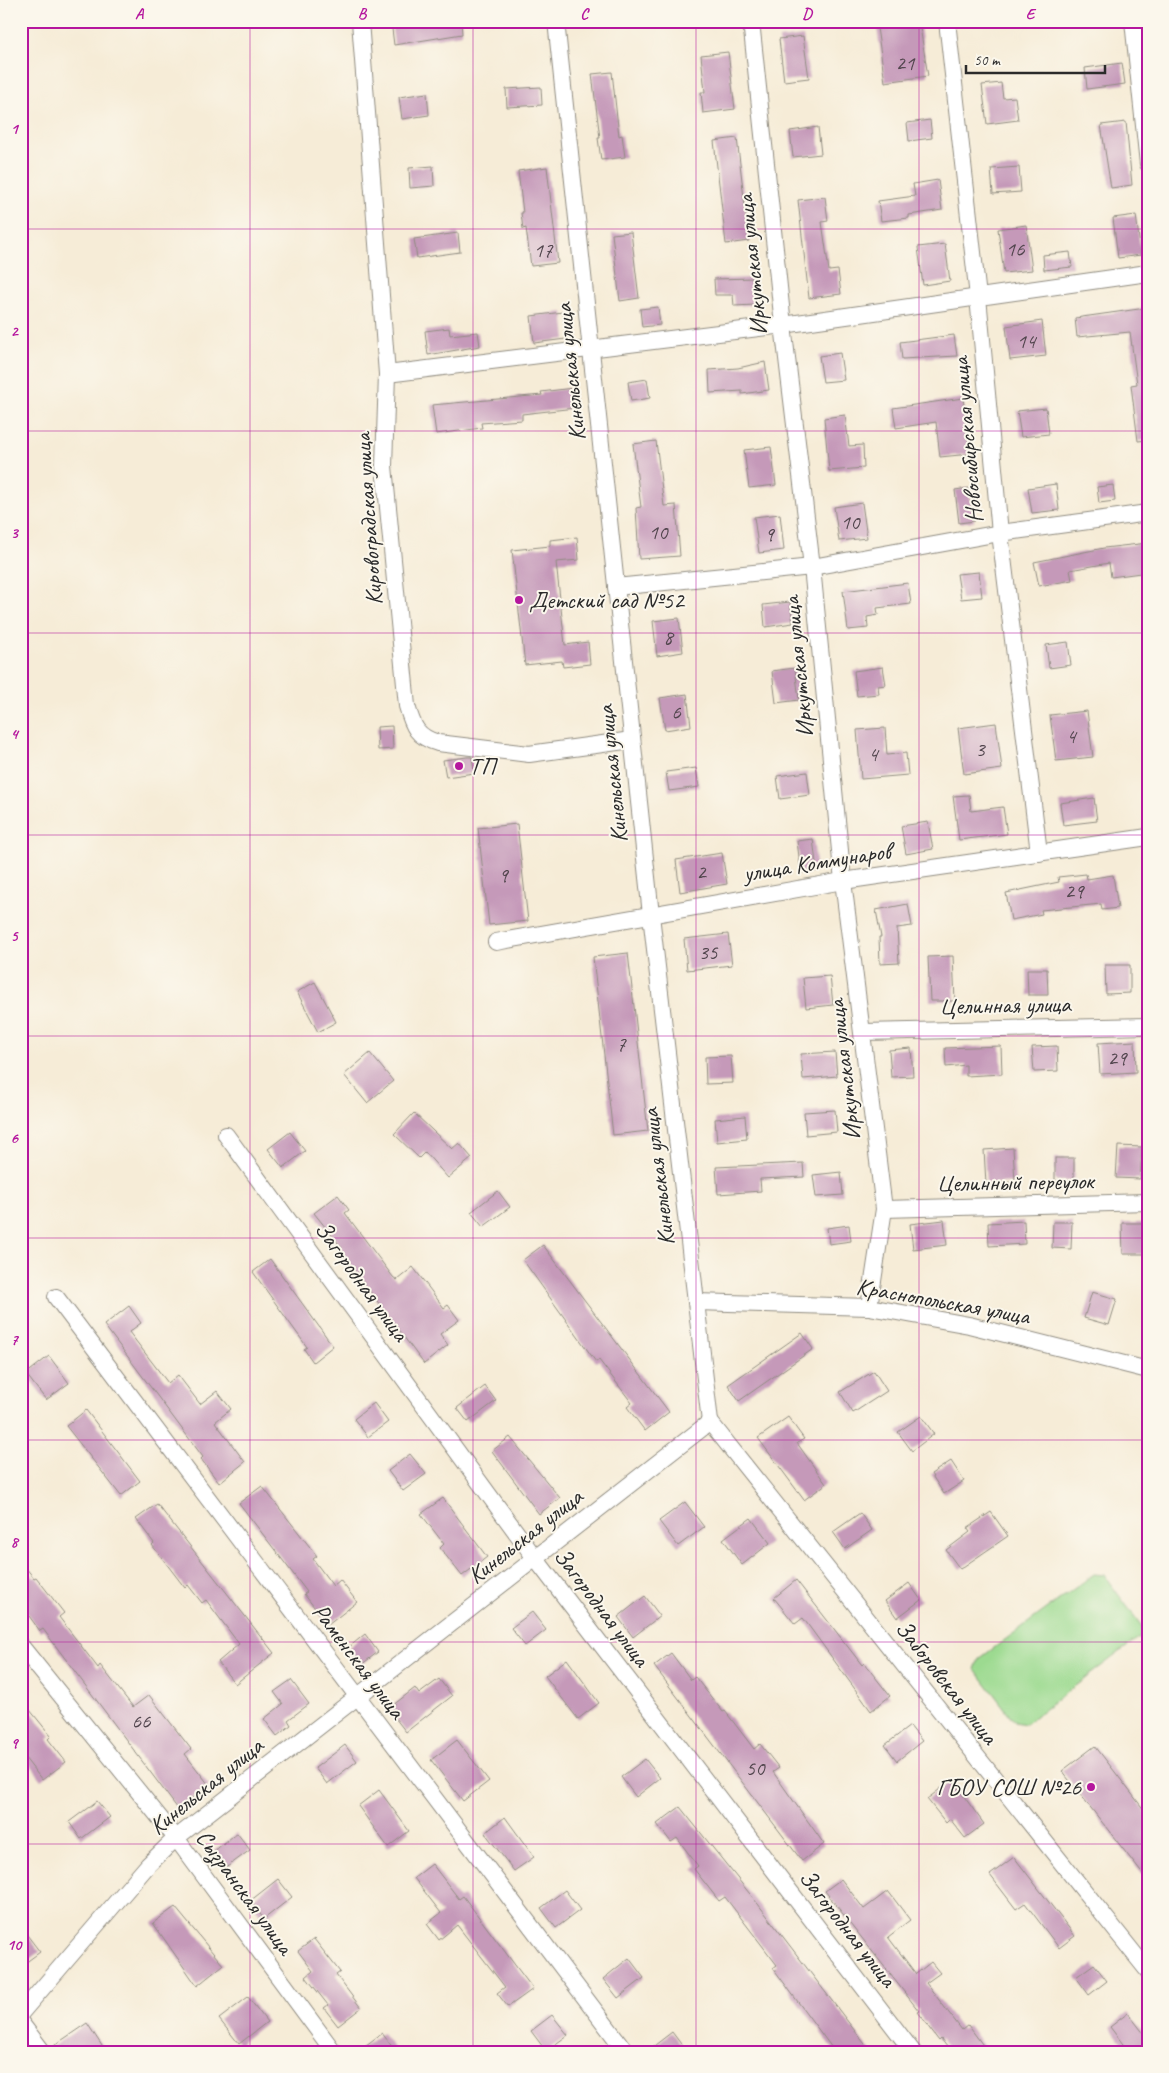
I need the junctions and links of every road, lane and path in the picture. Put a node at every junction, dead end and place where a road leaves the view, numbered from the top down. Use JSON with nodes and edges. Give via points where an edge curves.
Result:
{"nodes":[{"id":1,"x":360,"y":21,"type":"edge"},
{"id":2,"x":556,"y":21,"type":"edge"},
{"id":3,"x":750,"y":21,"type":"edge"},
{"id":4,"x":947,"y":21,"type":"edge"},
{"id":5,"x":1133,"y":21,"type":"edge"},
{"id":6,"x":1148,"y":164,"type":"edge"},
{"id":7,"x":1148,"y":273,"type":"edge"},
{"id":8,"x":978,"y":297,"type":"junction"},
{"id":9,"x":783,"y":325,"type":"junction"},
{"id":10,"x":591,"y":348,"type":"junction"},
{"id":11,"x":387,"y":374,"type":"junction"},
{"id":12,"x":1148,"y":513,"type":"edge"},
{"id":13,"x":1000,"y":533,"type":"junction"},
{"id":14,"x":812,"y":566,"type":"junction"},
{"id":15,"x":616,"y":587,"type":"junction"},
{"id":16,"x":632,"y":740,"type":"junction"},
{"id":17,"x":1148,"y":837,"type":"edge"},
{"id":18,"x":1039,"y":853,"type":"junction"},
{"id":19,"x":843,"y":881,"type":"junction"},
{"id":20,"x":651,"y":915,"type":"junction"},
{"id":21,"x":496,"y":942,"type":"dead end"},
{"id":22,"x":1148,"y":1026,"type":"edge"},
{"id":23,"x":863,"y":1032,"type":"junction"},
{"id":24,"x":226,"y":1135,"type":"dead end"},
{"id":25,"x":1148,"y":1202,"type":"edge"},
{"id":26,"x":884,"y":1208,"type":"junction"},
{"id":27,"x":56,"y":1297,"type":"dead end"},
{"id":28,"x":696,"y":1302,"type":"junction"},
{"id":29,"x":869,"y":1307,"type":"junction"},
{"id":30,"x":1148,"y":1370,"type":"edge"},
{"id":31,"x":710,"y":1422,"type":"junction"},
{"id":32,"x":534,"y":1558,"type":"junction"},
{"id":33,"x":21,"y":1646,"type":"edge"},
{"id":34,"x":357,"y":1698,"type":"junction"},
{"id":35,"x":176,"y":1838,"type":"junction"},
{"id":36,"x":1148,"y":1972,"type":"edge"},
{"id":37,"x":21,"y":2013,"type":"edge"},
{"id":38,"x":21,"y":2023,"type":"edge"},
{"id":39,"x":43,"y":2052,"type":"edge"},
{"id":40,"x":334,"y":2052,"type":"edge"},
{"id":41,"x":626,"y":2052,"type":"edge"},
{"id":42,"x":913,"y":2052,"type":"edge"}],
"edges":[{"from":1,"to":11,"type":"street","name":"Кировоградская улица"},
{"from":2,"to":10,"type":"street","name":"Кинельская улица"},
{"from":3,"to":9,"type":"street","name":"Иркутская улица"},
{"from":4,"to":8,"type":"street","name":"Новосибирская улица"},
{"from":5,"to":6,"type":"street"},
{"from":7,"to":8,"type":"street"},
{"from":8,"to":9,"type":"street"},
{"from":8,"to":13,"type":"street","name":"Новосибирская улица"},
{"from":9,"to":10,"type":"street"},
{"from":9,"to":14,"type":"street","name":"Иркутская улица"},
{"from":10,"to":11,"type":"street"},
{"from":10,"to":15,"type":"street","name":"Кинельская улица"},
{"from":11,"to":16,"type":"street","name":"Кировоградская улица","via":[[384,466],[406,706],[413,729],[425,739],[438,743],[529,754]]},
{"from":12,"to":13,"type":"street"},
{"from":13,"to":14,"type":"street"},
{"from":13,"to":18,"type":"street","name":"Новосибирская улица"},
{"from":14,"to":15,"type":"street"},
{"from":14,"to":19,"type":"street","name":"Иркутская улица"},
{"from":15,"to":16,"type":"street","name":"Кинельская улица"},
{"from":16,"to":20,"type":"street","name":"Кинельская улица"},
{"from":17,"to":18,"type":"street","name":"улица Коммунаров"},
{"from":18,"to":19,"type":"street","name":"улица Коммунаров"},
{"from":19,"to":20,"type":"street","name":"улица Коммунаров"},
{"from":19,"to":23,"type":"street","name":"Иркутская улица"},
{"from":20,"to":21,"type":"street","name":"улица Коммунаров"},
{"from":20,"to":28,"type":"street","name":"Кинельская улица"},
{"from":22,"to":23,"type":"street","name":"Целинная улица"},
{"from":23,"to":26,"type":"street","name":"Иркутская улица"},
{"from":24,"to":32,"type":"street","name":"Загородная улица"},
{"from":25,"to":26,"type":"street","name":"Целинный переулок"},
{"from":26,"to":29,"type":"street","name":"Иркутская улица"},
{"from":27,"to":34,"type":"street","name":"Раменская улица"},
{"from":28,"to":29,"type":"street","name":"Краснопольская улица"},
{"from":28,"to":31,"type":"street","name":"Кинельская улица"},
{"from":29,"to":30,"type":"street","name":"Краснопольская улица","via":[[968,1325]]},
{"from":31,"to":32,"type":"street","name":"Кинельская улица"},
{"from":31,"to":36,"type":"street","name":"Заборовская улица"},
{"from":32,"to":34,"type":"street","name":"Кинельская улица"},
{"from":32,"to":42,"type":"street","name":"Загородная улица"},
{"from":33,"to":35,"type":"street","name":"Сызранская улица"},
{"from":34,"to":35,"type":"street","name":"Кинельская улица"},
{"from":34,"to":41,"type":"street","name":"Раменская улица"},
{"from":35,"to":37,"type":"street","name":"Кинельская улица","via":[[148,1865]]},
{"from":35,"to":40,"type":"street","name":"Сызранская улица"},
{"from":38,"to":39,"type":"street"}]}
